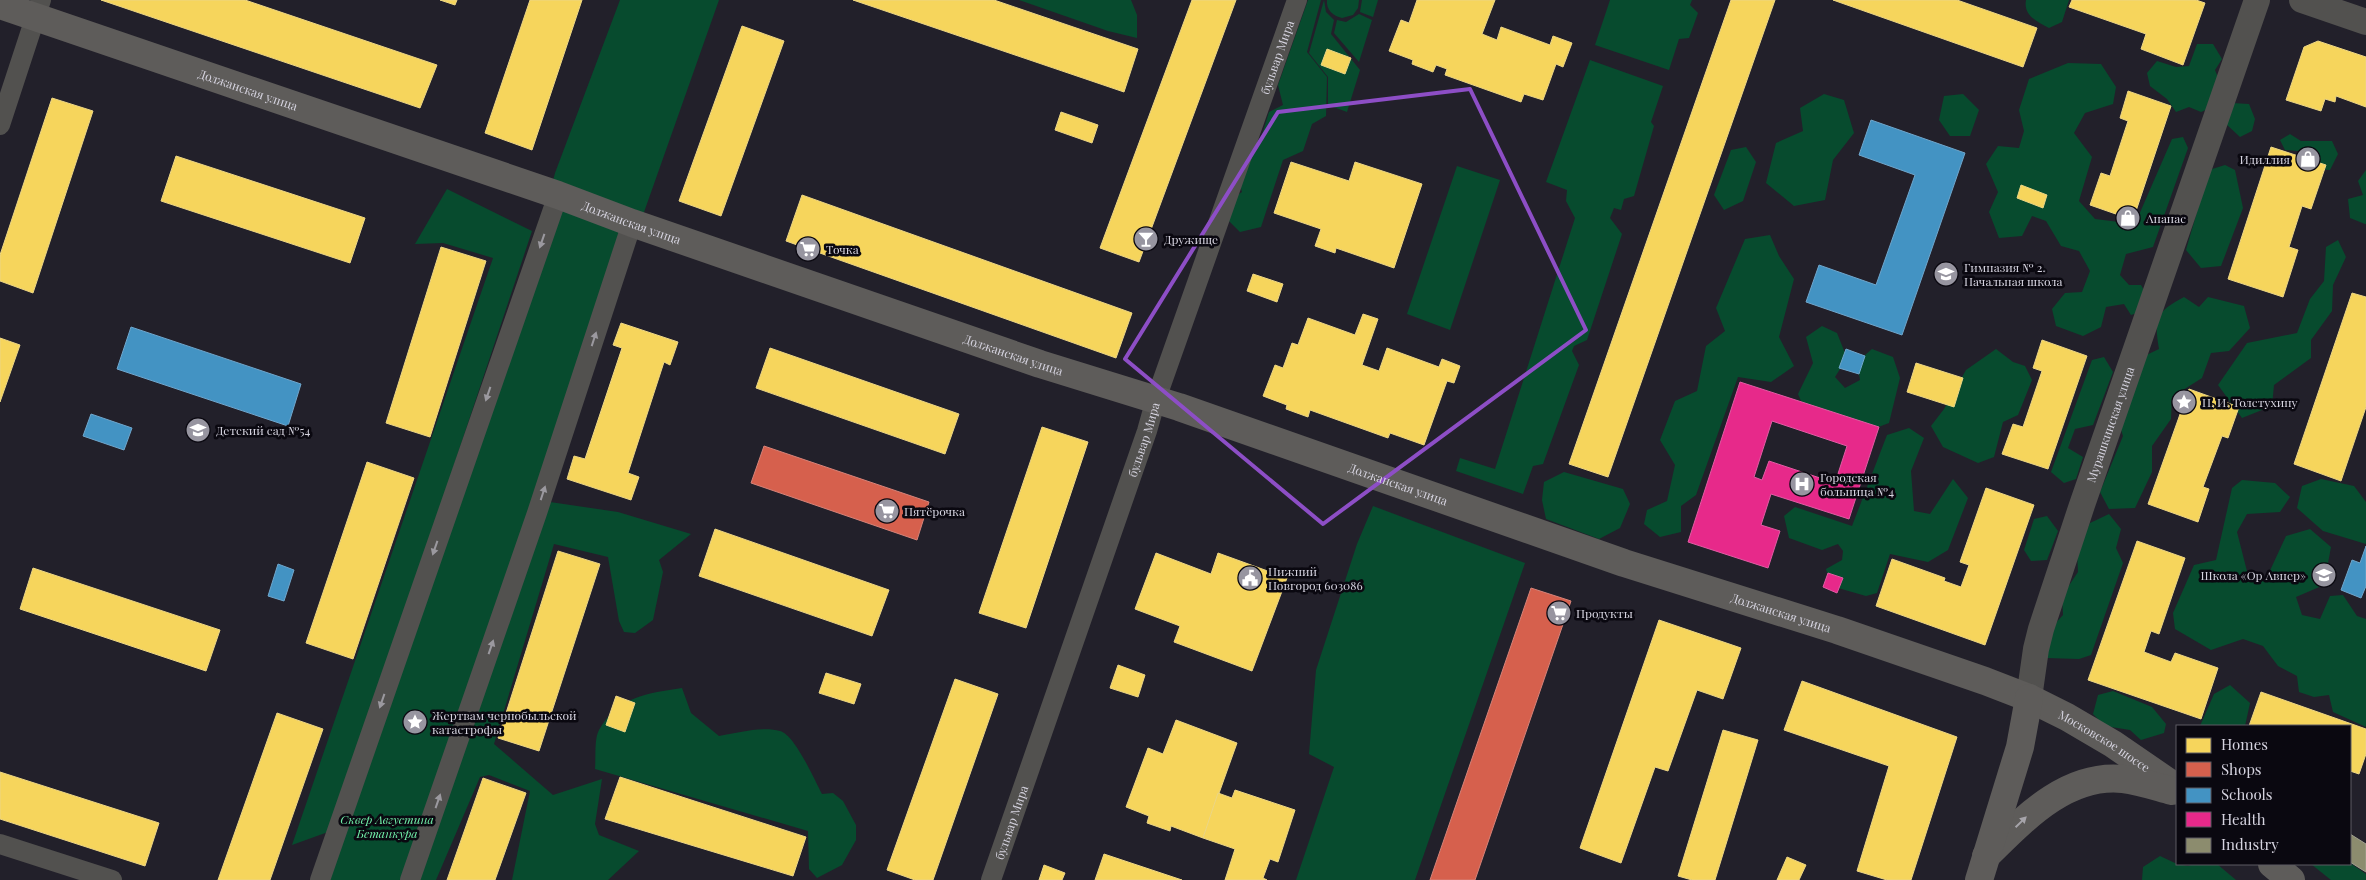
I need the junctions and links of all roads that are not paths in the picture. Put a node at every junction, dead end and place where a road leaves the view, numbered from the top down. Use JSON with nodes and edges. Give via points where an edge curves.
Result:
{"nodes":[{"id":1,"x":1297,"y":0,"type":"edge"},
{"id":2,"x":2257,"y":0,"type":"edge"},
{"id":3,"x":2302,"y":0,"type":"edge"},
{"id":4,"x":0,"y":5,"type":"edge"},
{"id":5,"x":38,"y":9,"type":"edge"},
{"id":6,"x":2366,"y":22,"type":"edge"},
{"id":7,"x":0,"y":124,"type":"edge"},
{"id":8,"x":558,"y":195,"type":"junction"},
{"id":9,"x":632,"y":223,"type":"junction"},
{"id":10,"x":1156,"y":399,"type":"junction"},
{"id":11,"x":2029,"y":698,"type":"junction"},
{"id":12,"x":2176,"y":787,"type":"edge"},
{"id":13,"x":2176,"y":793,"type":"edge"},
{"id":14,"x":0,"y":844,"type":"edge"},
{"id":15,"x":2273,"y":865,"type":"edge"},
{"id":16,"x":1982,"y":868,"type":"edge"},
{"id":17,"x":112,"y":880,"type":"edge"},
{"id":18,"x":320,"y":880,"type":"edge"},
{"id":19,"x":410,"y":880,"type":"edge"},
{"id":20,"x":991,"y":880,"type":"edge"},
{"id":21,"x":2291,"y":880,"type":"edge"}],
"edges":[{"from":1,"to":10,"type":"street","name":"бульвар Мира"},
{"from":2,"to":11,"type":"street","name":"Мурашкинская улица","via":[[2044,620]]},
{"from":3,"to":6,"type":"street"},
{"from":4,"to":5,"type":"main road","name":"Должанская улица"},
{"from":5,"to":7,"type":"street"},
{"from":5,"to":8,"type":"main road","name":"Должанская улица"},
{"from":8,"to":9,"type":"main road","name":"Должанская улица"},
{"from":8,"to":18,"type":"street","one_way":true},
{"from":9,"to":10,"type":"main road","name":"Должанская улица","via":[[1040,364]]},
{"from":19,"to":9,"type":"street","one_way":true,"via":[[537,513]]},
{"from":10,"to":11,"type":"main road","name":"Должанская улица","via":[[1624,563],[1846,633]]},
{"from":10,"to":20,"type":"street","name":"бульвар Мира","via":[[1148,431]]},
{"from":11,"to":12,"type":"main road","name":"Московское шоссе","via":[[2113,744]]},
{"from":11,"to":16,"type":"main road","name":"Мурашкинская улица","via":[[2020,748]]},
{"from":16,"to":13,"type":"main road","name":"Мурашкинская улица","one_way":true,"via":[[2028,816],[2055,796],[2076,786],[2098,780],[2123,779]]},
{"from":14,"to":17,"type":"street"},
{"from":15,"to":21,"type":"main road"}]}
